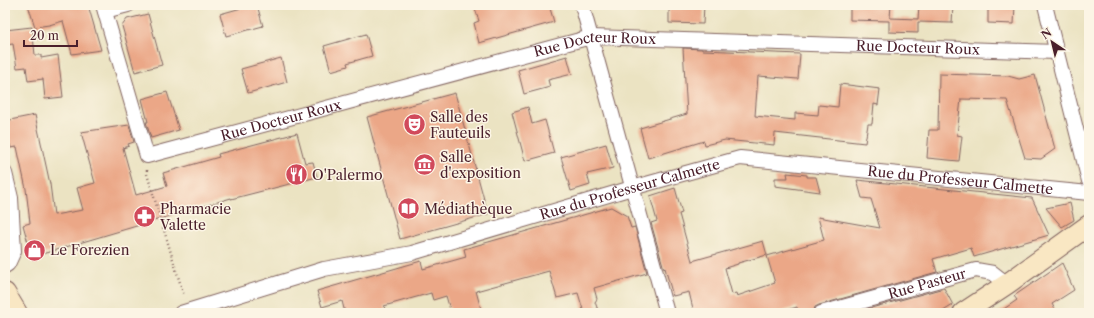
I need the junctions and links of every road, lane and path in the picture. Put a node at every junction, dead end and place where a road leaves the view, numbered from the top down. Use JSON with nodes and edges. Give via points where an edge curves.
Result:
{"nodes":[{"id":1,"x":128,"y":5,"type":"edge"},
{"id":2,"x":582,"y":5,"type":"edge"},
{"id":3,"x":1045,"y":5,"type":"edge"},
{"id":4,"x":104,"y":8,"type":"edge"},
{"id":5,"x":591,"y":37,"type":"junction"},
{"id":6,"x":1057,"y":52,"type":"junction"},
{"id":7,"x":5,"y":173,"type":"edge"},
{"id":8,"x":147,"y":174,"type":"dead end"},
{"id":9,"x":1089,"y":181,"type":"edge"},
{"id":10,"x":632,"y":188,"type":"junction"},
{"id":11,"x":1089,"y":193,"type":"edge"},
{"id":12,"x":1089,"y":225,"type":"edge"},
{"id":13,"x":5,"y":266,"type":"edge"},
{"id":14,"x":1007,"y":284,"type":"junction"},
{"id":15,"x":5,"y":293,"type":"edge"},
{"id":16,"x":185,"y":312,"type":"edge"},
{"id":17,"x":17,"y":313,"type":"edge"},
{"id":18,"x":667,"y":313,"type":"edge"},
{"id":19,"x":821,"y":313,"type":"edge"},
{"id":20,"x":963,"y":313,"type":"edge"}],
"edges":[{"from":1,"to":4,"type":"street"},
{"from":2,"to":5,"type":"street"},
{"from":3,"to":6,"type":"street"},
{"from":4,"to":5,"type":"street","name":"Rue Docteur Roux","via":[[147,156]]},
{"from":5,"to":6,"type":"street","name":"Rue Docteur Roux"},
{"from":5,"to":10,"type":"street"},
{"from":6,"to":9,"type":"street"},
{"from":7,"to":13,"type":"street","via":[[11,198],[14,251]]},
{"from":8,"to":16,"type":"path"},
{"from":10,"to":11,"type":"street","name":"Rue du Professeur Calmette","via":[[740,158]]},
{"from":10,"to":16,"type":"street","name":"Rue du Professeur Calmette","via":[[412,253],[324,270]]},
{"from":10,"to":18,"type":"street"},
{"from":12,"to":14,"type":"street"},
{"from":14,"to":19,"type":"street","name":"Rue Pasteur","via":[[994,273],[976,270]]},
{"from":14,"to":20,"type":"street"},
{"from":15,"to":17,"type":"street"}]}
